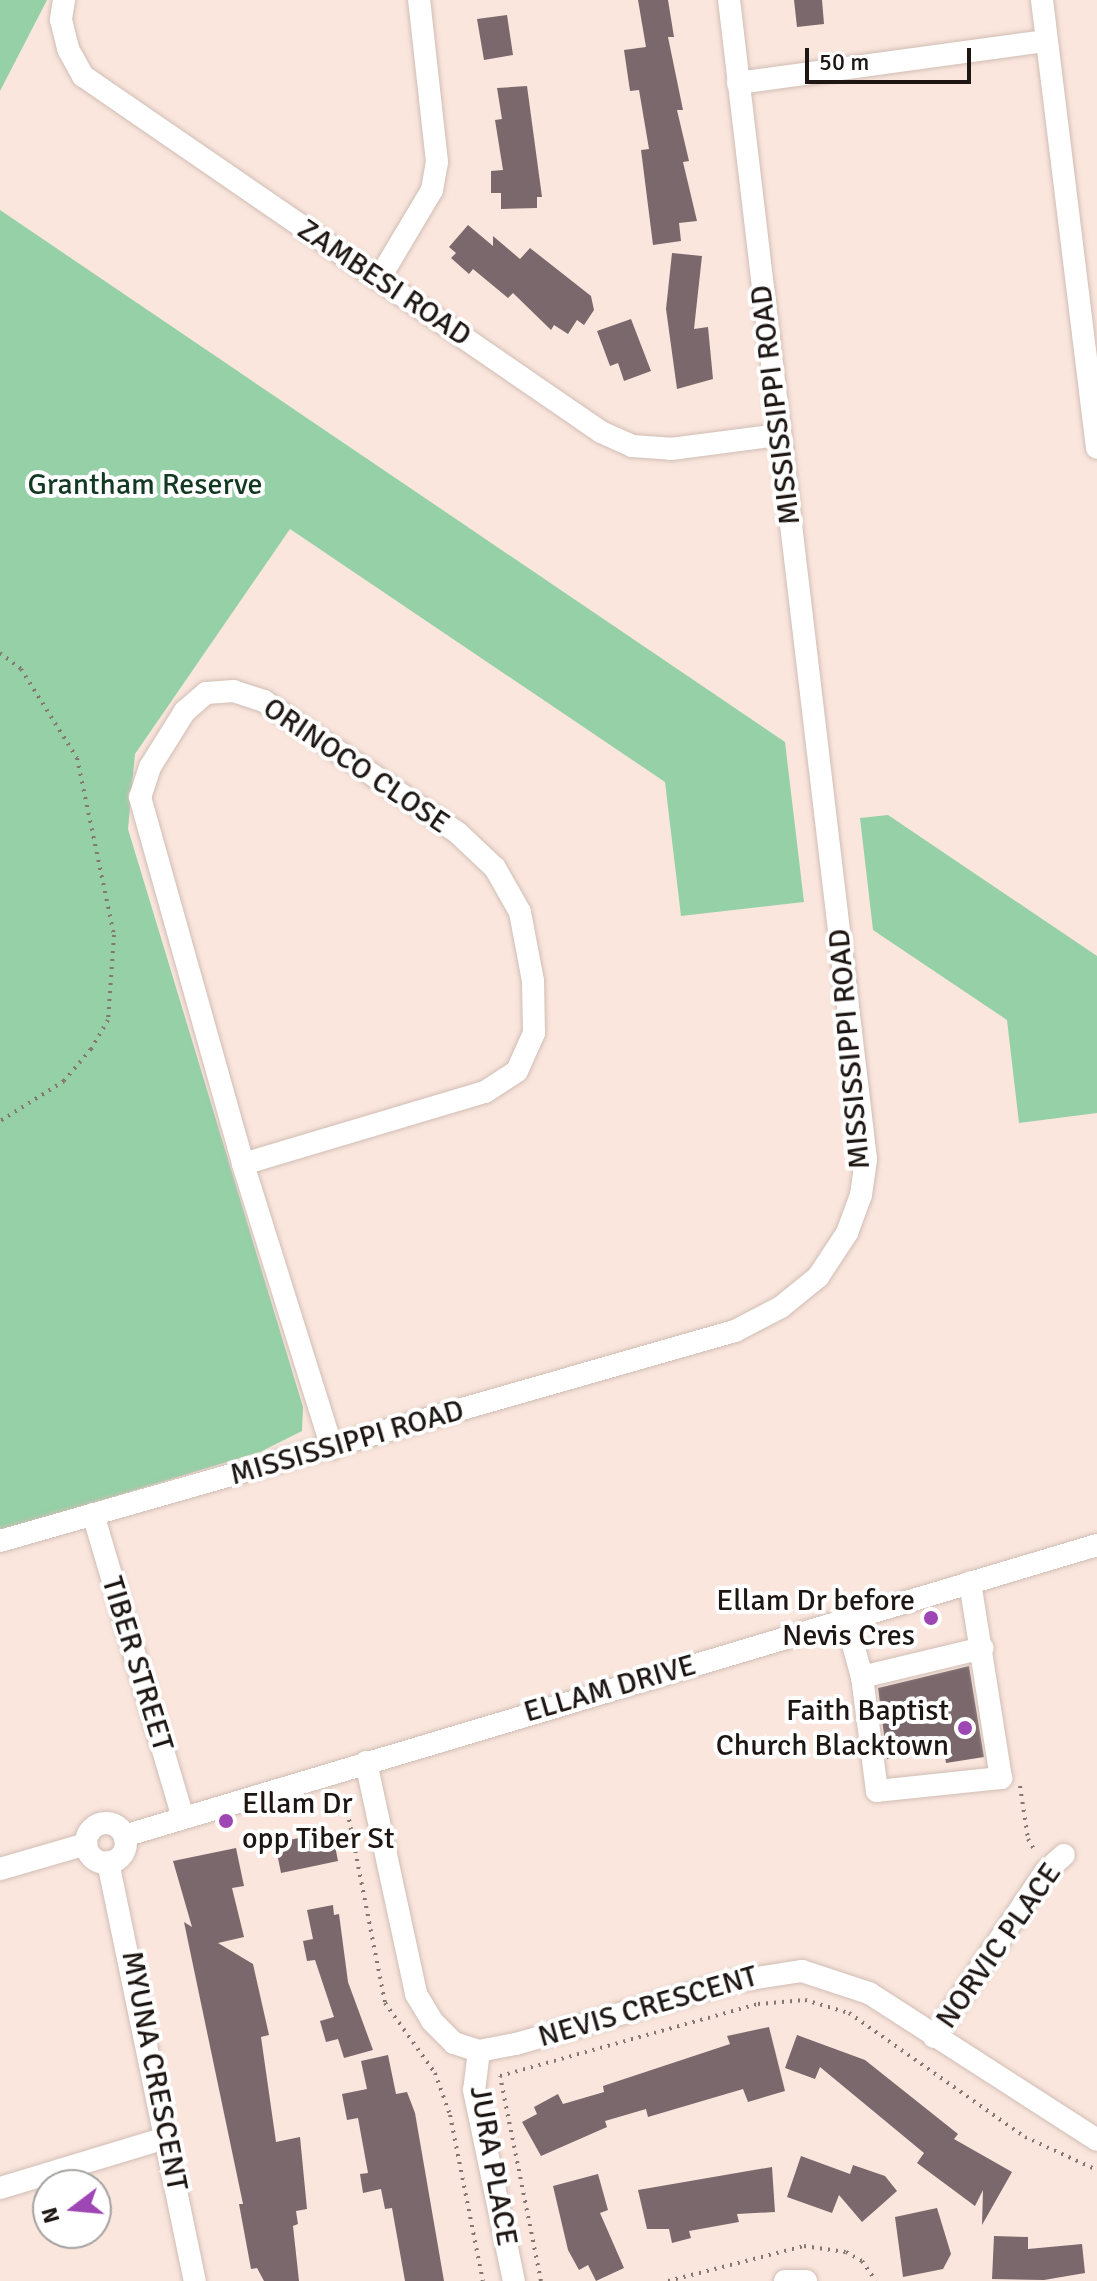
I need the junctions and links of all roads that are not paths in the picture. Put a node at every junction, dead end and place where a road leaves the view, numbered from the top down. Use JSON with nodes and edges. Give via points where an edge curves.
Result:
{"nodes":[{"id":1,"x":64,"y":0,"type":"edge"},
{"id":2,"x":419,"y":0,"type":"edge"},
{"id":3,"x":729,"y":0,"type":"edge"},
{"id":4,"x":1042,"y":0,"type":"edge"},
{"id":5,"x":1046,"y":41,"type":"junction"},
{"id":6,"x":738,"y":83,"type":"junction"},
{"id":7,"x":379,"y":279,"type":"junction"},
{"id":8,"x":1088,"y":286,"type":"edge"},
{"id":9,"x":779,"y":435,"type":"junction"},
{"id":10,"x":1097,"y":448,"type":"edge"},
{"id":11,"x":243,"y":1164,"type":"junction"},
{"id":12,"x":332,"y":1448,"type":"junction"},
{"id":13,"x":93,"y":1514,"type":"junction"},
{"id":14,"x":0,"y":1541,"type":"edge"},
{"id":15,"x":1097,"y":1545,"type":"edge"},
{"id":16,"x":970,"y":1582,"type":"junction"},
{"id":17,"x":846,"y":1619,"type":"junction"},
{"id":18,"x":983,"y":1648,"type":"junction"},
{"id":19,"x":862,"y":1677,"type":"junction"},
{"id":20,"x":366,"y":1762,"type":"junction"},
{"id":21,"x":182,"y":1814,"type":"junction"},
{"id":22,"x":124,"y":1836,"type":"junction"},
{"id":23,"x":86,"y":1844,"type":"junction"},
{"id":24,"x":1064,"y":1855,"type":"dead end"},
{"id":25,"x":108,"y":1862,"type":"junction"},
{"id":26,"x":0,"y":1869,"type":"edge"},
{"id":27,"x":934,"y":2037,"type":"junction"},
{"id":28,"x":479,"y":2051,"type":"junction"},
{"id":29,"x":166,"y":2138,"type":"junction"},
{"id":30,"x":1097,"y":2140,"type":"edge"},
{"id":31,"x":0,"y":2188,"type":"edge"},
{"id":32,"x":195,"y":2281,"type":"edge"},
{"id":33,"x":514,"y":2281,"type":"edge"},
{"id":34,"x":785,"y":2281,"type":"edge"},
{"id":35,"x":806,"y":2281,"type":"edge"}],
"edges":[{"from":1,"to":7,"type":"street","name":"ZAMBESI ROAD","via":[[61,20],[68,49],[83,76]]},
{"from":2,"to":7,"type":"street","via":[[437,162],[432,190]]},
{"from":3,"to":6,"type":"street","name":"MISSISSIPPI ROAD"},
{"from":4,"to":5,"type":"street"},
{"from":5,"to":6,"type":"street"},
{"from":5,"to":8,"type":"street"},
{"from":6,"to":9,"type":"street","name":"MISSISSIPPI ROAD"},
{"from":7,"to":9,"type":"street","name":"ZAMBESI ROAD","via":[[601,432],[632,446],[671,449]]},
{"from":8,"to":10,"type":"street"},
{"from":9,"to":12,"type":"street","name":"MISSISSIPPI ROAD","via":[[866,1159],[861,1195],[847,1233],[818,1277],[781,1307],[735,1331]]},
{"from":11,"to":11,"type":"street","name":"ORINOCO CLOSE","via":[[140,797],[150,767],[185,711],[206,693],[234,691],[264,701],[316,736],[458,833],[495,868],[520,912],[533,981],[534,1033],[517,1071],[485,1092]]},
{"from":11,"to":12,"type":"street","name":"ORINOCO CLOSE"},
{"from":12,"to":13,"type":"street","name":"MISSISSIPPI ROAD"},
{"from":13,"to":14,"type":"street","name":"MISSISSIPPI ROAD"},
{"from":13,"to":21,"type":"street","name":"TIBER STREET"},
{"from":15,"to":16,"type":"street","name":"ELLAM DRIVE"},
{"from":16,"to":17,"type":"street","name":"ELLAM DRIVE"},
{"from":16,"to":18,"type":"street"},
{"from":17,"to":19,"type":"street"},
{"from":17,"to":20,"type":"street","name":"ELLAM DRIVE"},
{"from":18,"to":19,"type":"street"},
{"from":18,"to":19,"type":"street","via":[[1001,1778],[877,1791]]},
{"from":20,"to":21,"type":"street","name":"ELLAM DRIVE"},
{"from":20,"to":28,"type":"street","via":[[416,1994],[454,2043]]},
{"from":21,"to":22,"type":"street","name":"ELLAM DRIVE"},
{"from":22,"to":23,"type":"street","via":[[111,1823],[99,1824]]},
{"from":22,"to":25,"type":"street","via":[[123,1853]]},
{"from":23,"to":25,"type":"street","via":[[91,1856]]},
{"from":23,"to":26,"type":"street"},
{"from":24,"to":27,"type":"street","name":"NORVIC PLACE","via":[[1046,1871]]},
{"from":25,"to":29,"type":"street","name":"MYUNA CRESCENT"},
{"from":27,"to":28,"type":"street","name":"NEVIS CRESCENT","via":[[869,1993],[802,1971],[731,1982]]},
{"from":27,"to":30,"type":"street","name":"NEVIS CRESCENT"},
{"from":28,"to":33,"type":"street","name":"JURA PLACE","via":[[474,2090]]},
{"from":29,"to":31,"type":"street"},
{"from":29,"to":32,"type":"street","name":"MYUNA CRESCENT"},
{"from":34,"to":35,"type":"street"}]}
